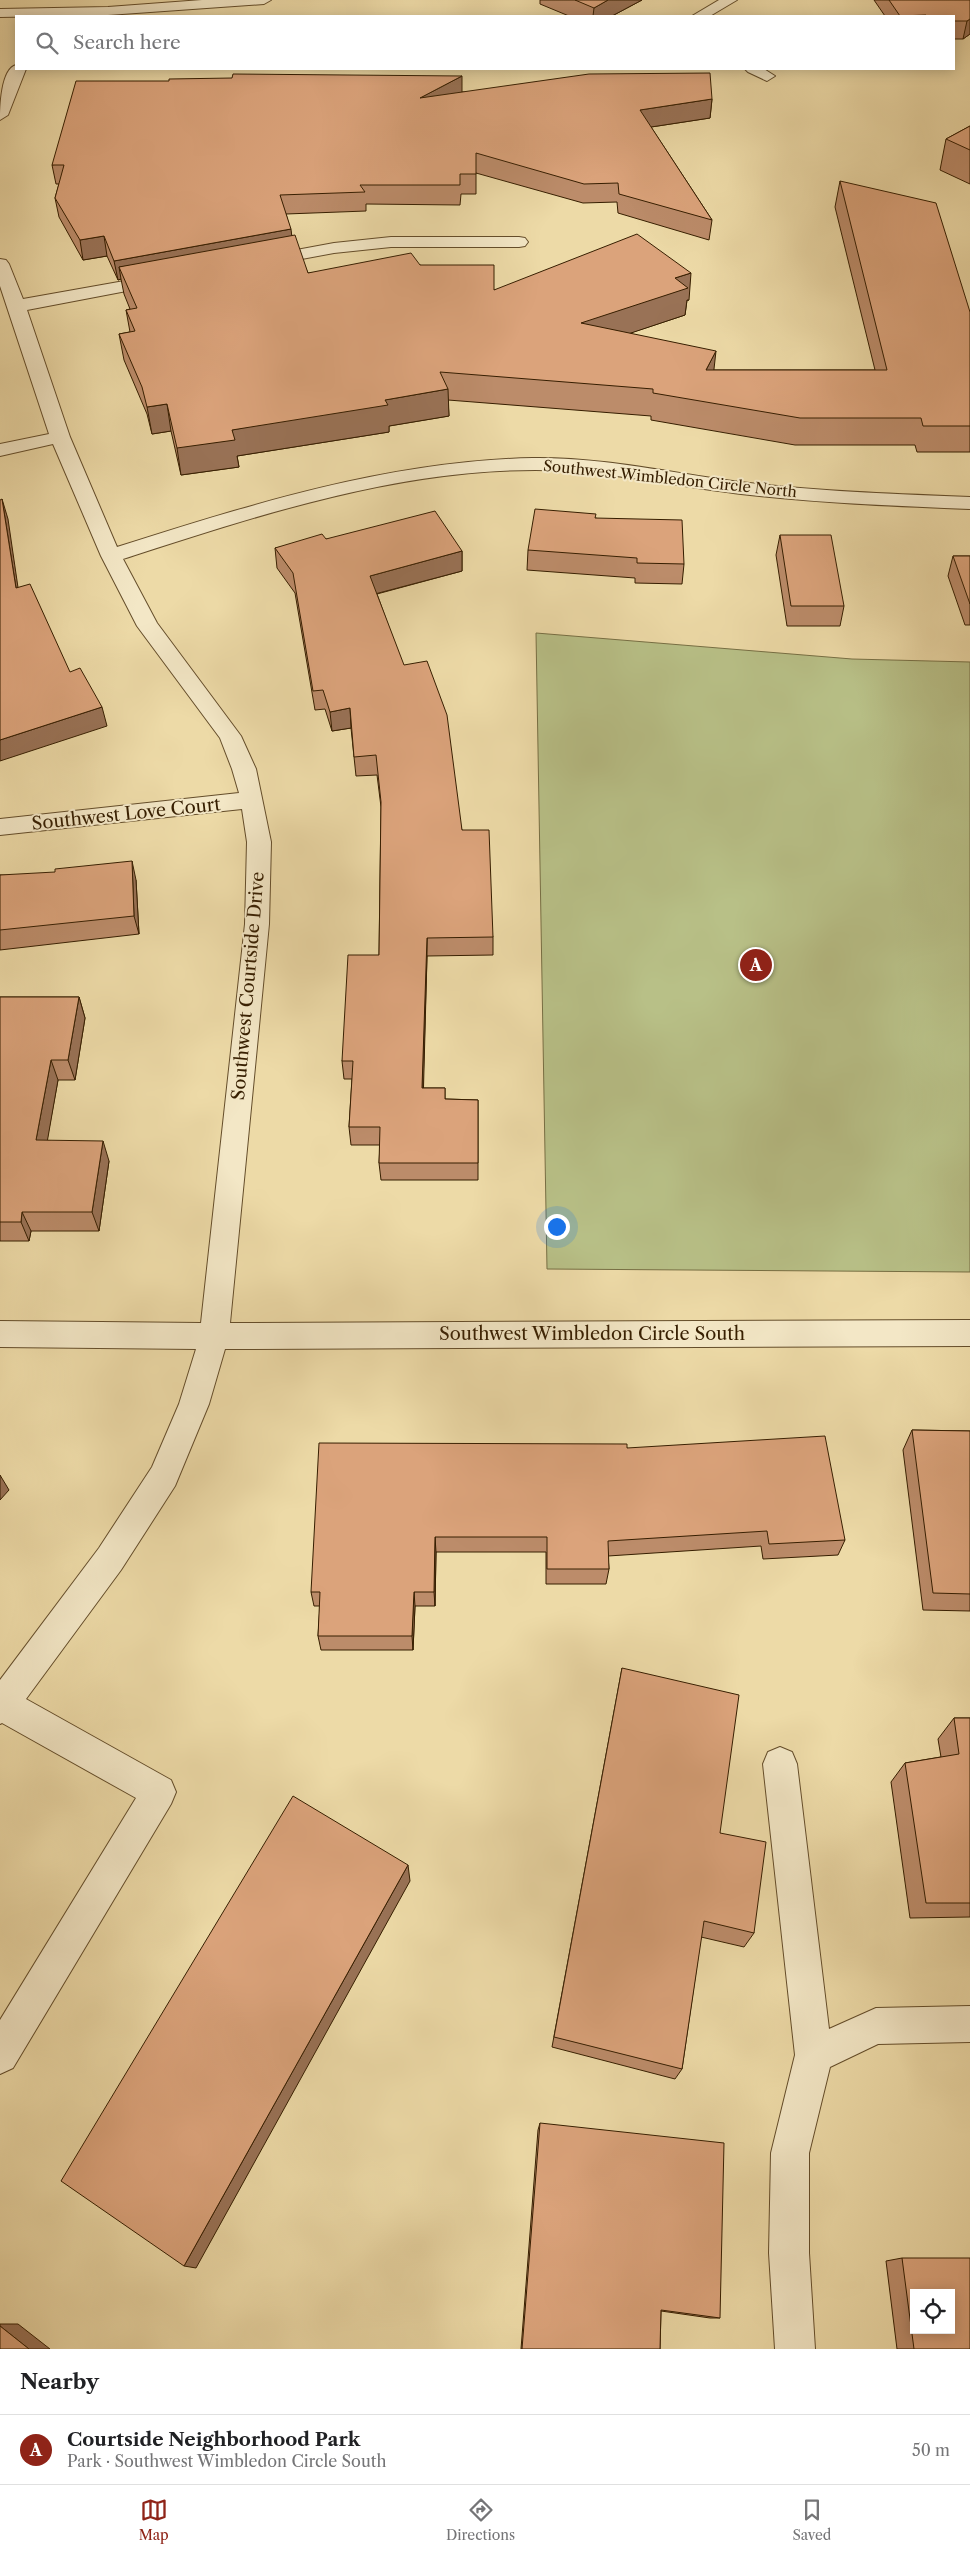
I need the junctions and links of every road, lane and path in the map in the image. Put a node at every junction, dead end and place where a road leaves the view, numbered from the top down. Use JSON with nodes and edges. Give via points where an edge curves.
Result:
{"nodes":[{"id":1,"x":264,"y":0,"type":"edge"},
{"id":2,"x":730,"y":0,"type":"edge"},
{"id":3,"x":0,"y":13,"type":"edge"},
{"id":4,"x":701,"y":15,"type":"edge"},
{"id":5,"x":14,"y":64,"type":"edge"},
{"id":6,"x":755,"y":70,"type":"edge"},
{"id":7,"x":767,"y":76,"type":"dead end"},
{"id":8,"x":0,"y":115,"type":"edge"},
{"id":9,"x":519,"y":242,"type":"dead end"},
{"id":10,"x":0,"y":264,"type":"edge"},
{"id":11,"x":248,"y":264,"type":"edge"},
{"id":12,"x":171,"y":278,"type":"edge"},
{"id":13,"x":17,"y":306,"type":"junction"},
{"id":14,"x":60,"y":437,"type":"junction"},
{"id":15,"x":0,"y":450,"type":"edge"},
{"id":16,"x":970,"y":503,"type":"edge"},
{"id":17,"x":110,"y":556,"type":"junction"},
{"id":18,"x":252,"y":800,"type":"junction"},
{"id":19,"x":0,"y":827,"type":"edge"},
{"id":20,"x":970,"y":1333,"type":"edge"},
{"id":21,"x":0,"y":1334,"type":"edge"},
{"id":22,"x":214,"y":1336,"type":"junction"},
{"id":23,"x":1,"y":1705,"type":"edge"},
{"id":24,"x":780,"y":1764,"type":"dead end"},
{"id":25,"x":970,"y":2024,"type":"edge"},
{"id":26,"x":0,"y":2055,"type":"edge"},
{"id":27,"x":814,"y":2056,"type":"junction"},
{"id":28,"x":795,"y":2349,"type":"edge"}],
"edges":[{"from":1,"to":3,"type":"street","via":[[108,11]]},
{"from":2,"to":4,"type":"street"},
{"from":5,"to":8,"type":"street"},
{"from":6,"to":7,"type":"street"},
{"from":9,"to":11,"type":"street","via":[[391,242],[334,248]]},
{"from":10,"to":13,"type":"street","name":"Southwest Courtside Drive"},
{"from":12,"to":13,"type":"street"},
{"from":13,"to":14,"type":"street","name":"Southwest Courtside Drive"},
{"from":14,"to":15,"type":"street"},
{"from":14,"to":17,"type":"street","name":"Southwest Courtside Drive"},
{"from":16,"to":17,"type":"street","name":"Southwest Wimbledon Circle North","via":[[834,498],[566,465],[467,468],[334,491],[236,516]]},
{"from":17,"to":18,"type":"street","name":"Southwest Courtside Drive","via":[[148,626],[230,736],[244,768]]},
{"from":18,"to":19,"type":"street","name":"Southwest Love Court"},
{"from":18,"to":22,"type":"street","name":"Southwest Courtside Drive","via":[[259,842],[257,924]]},
{"from":20,"to":22,"type":"street","name":"Southwest Wimbledon Circle South"},
{"from":21,"to":22,"type":"street","name":"Southwest Wimbledon Circle South"},
{"from":22,"to":23,"type":"street","name":"Southwest Courtside Drive","via":[[194,1404],[164,1476],[110,1559]]},
{"from":23,"to":26,"type":"street","via":[[160,1792]]},
{"from":24,"to":27,"type":"street"},
{"from":25,"to":27,"type":"street","via":[[876,2026]]},
{"from":27,"to":28,"type":"street","via":[[790,2153],[789,2253]]}]}
